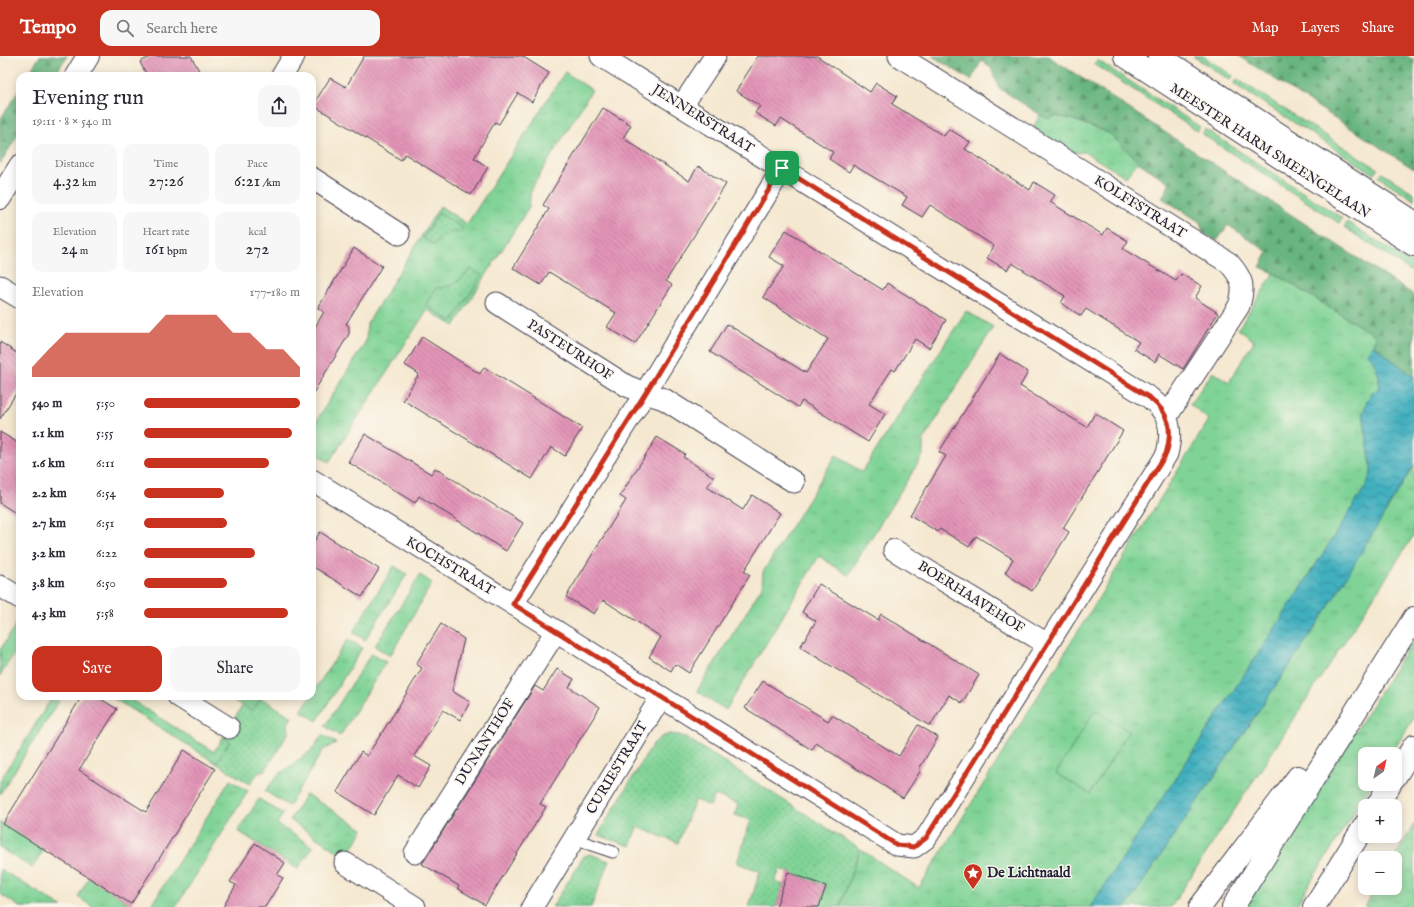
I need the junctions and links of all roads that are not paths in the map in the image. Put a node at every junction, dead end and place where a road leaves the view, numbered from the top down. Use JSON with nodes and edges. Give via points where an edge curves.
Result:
{"nodes":[{"id":1,"x":88,"y":56,"type":"edge"},
{"id":2,"x":294,"y":56,"type":"edge"},
{"id":3,"x":601,"y":56,"type":"edge"},
{"id":4,"x":715,"y":56,"type":"edge"},
{"id":5,"x":899,"y":56,"type":"edge"},
{"id":6,"x":1125,"y":56,"type":"edge"},
{"id":7,"x":1159,"y":56,"type":"edge"},
{"id":8,"x":78,"y":72,"type":"edge"},
{"id":9,"x":284,"y":72,"type":"edge"},
{"id":10,"x":682,"y":106,"type":"junction"},
{"id":11,"x":782,"y":168,"type":"junction"},
{"id":12,"x":16,"y":172,"type":"edge"},
{"id":13,"x":316,"y":181,"type":"edge"},
{"id":14,"x":0,"y":198,"type":"edge"},
{"id":15,"x":1414,"y":222,"type":"edge"},
{"id":16,"x":400,"y":234,"type":"dead end"},
{"id":17,"x":1414,"y":245,"type":"edge"},
{"id":18,"x":0,"y":286,"type":"edge"},
{"id":19,"x":16,"y":296,"type":"edge"},
{"id":20,"x":498,"y":303,"type":"dead end"},
{"id":21,"x":645,"y":394,"type":"junction"},
{"id":22,"x":1167,"y":416,"type":"junction"},
{"id":23,"x":316,"y":482,"type":"edge"},
{"id":24,"x":794,"y":482,"type":"dead end"},
{"id":25,"x":894,"y":550,"type":"dead end"},
{"id":26,"x":0,"y":586,"type":"edge"},
{"id":27,"x":16,"y":596,"type":"edge"},
{"id":28,"x":513,"y":604,"type":"junction"},
{"id":29,"x":1414,"y":618,"type":"edge"},
{"id":30,"x":556,"y":631,"type":"junction"},
{"id":31,"x":1047,"y":644,"type":"junction"},
{"id":32,"x":1380,"y":670,"type":"junction"},
{"id":33,"x":661,"y":697,"type":"junction"},
{"id":34,"x":184,"y":700,"type":"edge"},
{"id":35,"x":229,"y":728,"type":"dead end"},
{"id":36,"x":1414,"y":746,"type":"edge"},
{"id":37,"x":1402,"y":766,"type":"edge"},
{"id":38,"x":1358,"y":836,"type":"edge"},
{"id":39,"x":574,"y":839,"type":"junction"},
{"id":40,"x":614,"y":852,"type":"dead end"},
{"id":41,"x":415,"y":853,"type":"dead end"},
{"id":42,"x":345,"y":863,"type":"dead end"},
{"id":43,"x":415,"y":907,"type":"edge"},
{"id":44,"x":532,"y":907,"type":"edge"},
{"id":45,"x":1200,"y":907,"type":"edge"},
{"id":46,"x":1233,"y":907,"type":"edge"},
{"id":47,"x":1314,"y":907,"type":"edge"}],
"edges":[{"from":1,"to":8,"type":"main road"},
{"from":2,"to":9,"type":"street"},
{"from":3,"to":10,"type":"street","name":"JENNERSTRAAT"},
{"from":4,"to":10,"type":"street"},
{"from":5,"to":22,"type":"street","name":"KOLFFSTRAAT","via":[[1222,259],[1239,274],[1243,292],[1239,306]]},
{"from":6,"to":17,"type":"main road","name":"MEESTER HARM SMEENGELAAN"},
{"from":7,"to":15,"type":"main road","name":"MEESTER HARM SMEENGELAAN"},
{"from":10,"to":11,"type":"street","name":"JENNERSTRAAT"},
{"from":11,"to":21,"type":"street"},
{"from":11,"to":22,"type":"street","name":"JENNERSTRAAT","via":[[1150,398],[1160,405]]},
{"from":12,"to":14,"type":"main road"},
{"from":13,"to":16,"type":"street"},
{"from":18,"to":19,"type":"street"},
{"from":20,"to":21,"type":"street","name":"PASTEURHOF","via":[[627,386]]},
{"from":21,"to":24,"type":"street","via":[[664,399]]},
{"from":21,"to":28,"type":"street"},
{"from":22,"to":31,"type":"street","name":"KOCHSTRAAT","via":[[1170,440],[1166,454]]},
{"from":23,"to":28,"type":"street","name":"KOCHSTRAAT"},
{"from":25,"to":31,"type":"street","name":"BOERHAAVEHOF"},
{"from":26,"to":27,"type":"street"},
{"from":28,"to":30,"type":"street","name":"KOCHSTRAAT"},
{"from":29,"to":32,"type":"main road"},
{"from":30,"to":33,"type":"street","name":"KOCHSTRAAT"},
{"from":30,"to":41,"type":"street","name":"DUNANTHOF"},
{"from":31,"to":33,"type":"street","name":"KOCHSTRAAT","via":[[926,838],[914,847],[897,845]]},
{"from":32,"to":45,"type":"main road"},
{"from":32,"to":46,"type":"main road"},
{"from":33,"to":39,"type":"street","name":"CURIESTRAAT"},
{"from":34,"to":35,"type":"street"},
{"from":36,"to":37,"type":"main road"},
{"from":38,"to":47,"type":"main road"},
{"from":39,"to":40,"type":"lane"},
{"from":39,"to":44,"type":"street","name":"CURIESTRAAT"},
{"from":42,"to":43,"type":"street"}]}
